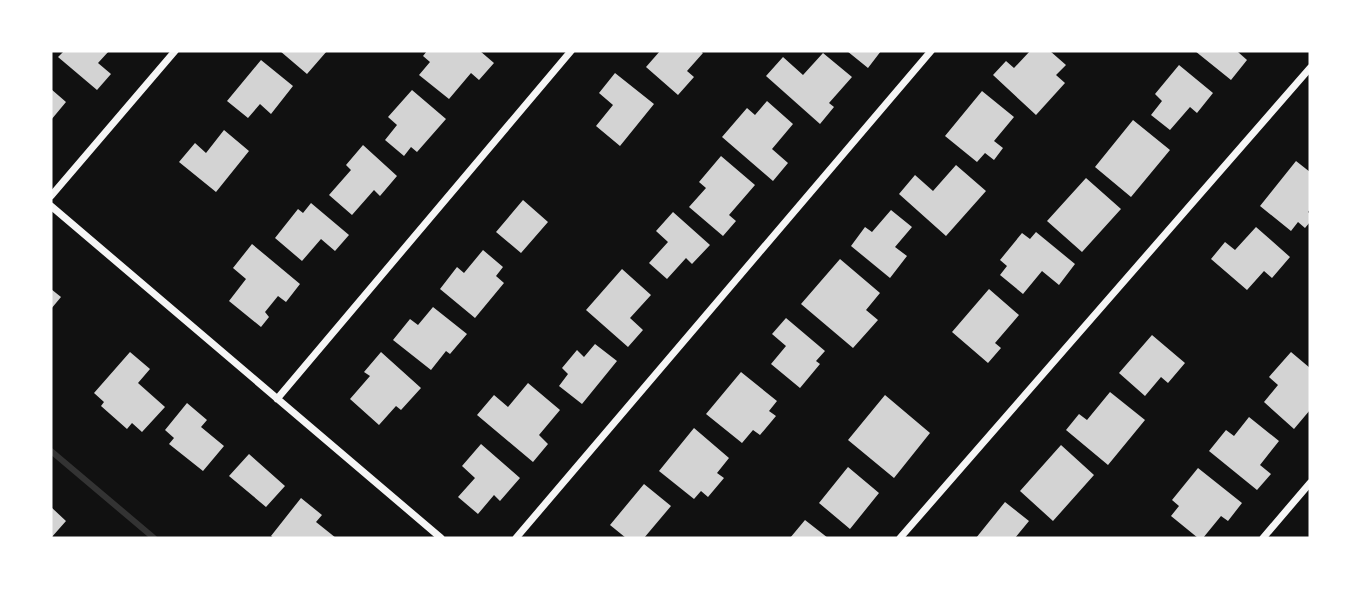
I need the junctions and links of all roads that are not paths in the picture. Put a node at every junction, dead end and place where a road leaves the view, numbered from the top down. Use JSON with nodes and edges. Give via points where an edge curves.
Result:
{"nodes":[{"id":1,"x":175,"y":51,"type":"edge"},
{"id":2,"x":571,"y":51,"type":"edge"},
{"id":3,"x":931,"y":51,"type":"edge"},
{"id":4,"x":1310,"y":68,"type":"edge"},
{"id":5,"x":51,"y":196,"type":"edge"},
{"id":6,"x":51,"y":206,"type":"edge"},
{"id":7,"x":277,"y":399,"type":"junction"},
{"id":8,"x":1310,"y":483,"type":"edge"},
{"id":9,"x":441,"y":538,"type":"edge"},
{"id":10,"x":516,"y":538,"type":"edge"},
{"id":11,"x":900,"y":538,"type":"edge"},
{"id":12,"x":1263,"y":538,"type":"edge"}],
"edges":[{"from":1,"to":5,"type":"street"},
{"from":2,"to":7,"type":"street"},
{"from":3,"to":10,"type":"street"},
{"from":4,"to":11,"type":"street"},
{"from":6,"to":7,"type":"street"},
{"from":7,"to":9,"type":"street"},
{"from":8,"to":12,"type":"street"}]}
